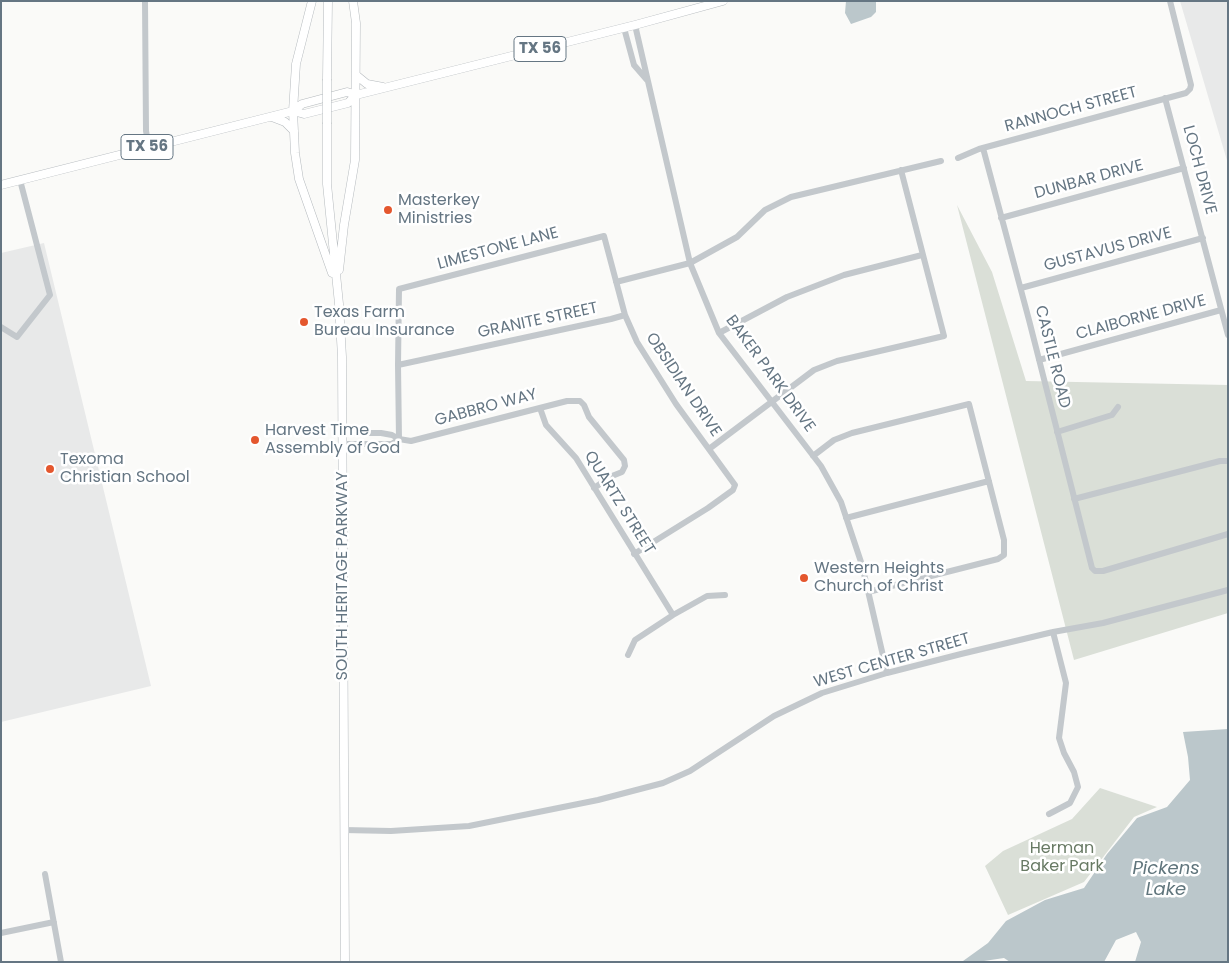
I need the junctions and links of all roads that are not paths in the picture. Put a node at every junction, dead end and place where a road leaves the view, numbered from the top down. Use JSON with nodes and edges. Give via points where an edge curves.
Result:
{"nodes":[{"id":1,"x":145,"y":1,"type":"edge"},
{"id":2,"x":312,"y":1,"type":"edge"},
{"id":3,"x":328,"y":1,"type":"edge"},
{"id":4,"x":353,"y":1,"type":"edge"},
{"id":5,"x":724,"y":1,"type":"edge"},
{"id":6,"x":1170,"y":1,"type":"edge"},
{"id":7,"x":636,"y":25,"type":"junction"},
{"id":8,"x":624,"y":28,"type":"junction"},
{"id":9,"x":356,"y":75,"type":"junction"},
{"id":10,"x":648,"y":81,"type":"junction"},
{"id":11,"x":385,"y":88,"type":"junction"},
{"id":12,"x":356,"y":95,"type":"junction"},
{"id":13,"x":1165,"y":98,"type":"junction"},
{"id":14,"x":293,"y":112,"type":"junction"},
{"id":15,"x":272,"y":117,"type":"junction"},
{"id":16,"x":294,"y":131,"type":"junction"},
{"id":17,"x":148,"y":147,"type":"junction"},
{"id":18,"x":982,"y":148,"type":"junction"},
{"id":19,"x":958,"y":158,"type":"dead end"},
{"id":20,"x":941,"y":162,"type":"dead end"},
{"id":21,"x":1184,"y":168,"type":"junction"},
{"id":22,"x":902,"y":170,"type":"junction"},
{"id":23,"x":20,"y":180,"type":"junction"},
{"id":24,"x":1,"y":185,"type":"edge"},
{"id":25,"x":1002,"y":218,"type":"junction"},
{"id":26,"x":604,"y":236,"type":"joint"},
{"id":27,"x":1203,"y":238,"type":"junction"},
{"id":28,"x":922,"y":255,"type":"junction"},
{"id":29,"x":690,"y":263,"type":"junction"},
{"id":30,"x":616,"y":282,"type":"junction"},
{"id":31,"x":1020,"y":288,"type":"junction"},
{"id":32,"x":339,"y":304,"type":"junction"},
{"id":33,"x":1222,"y":310,"type":"junction"},
{"id":34,"x":625,"y":315,"type":"junction"},
{"id":35,"x":1,"y":327,"type":"edge"},
{"id":36,"x":719,"y":333,"type":"junction"},
{"id":37,"x":1228,"y":335,"type":"edge"},
{"id":38,"x":1039,"y":360,"type":"junction"},
{"id":39,"x":398,"y":365,"type":"junction"},
{"id":40,"x":771,"y":402,"type":"junction"},
{"id":41,"x":1118,"y":407,"type":"dead end"},
{"id":42,"x":540,"y":408,"type":"junction"},
{"id":43,"x":1057,"y":432,"type":"junction"},
{"id":44,"x":342,"y":433,"type":"junction"},
{"id":45,"x":399,"y":439,"type":"junction"},
{"id":46,"x":342,"y":444,"type":"junction"},
{"id":47,"x":709,"y":449,"type":"junction"},
{"id":48,"x":813,"y":456,"type":"junction"},
{"id":49,"x":1228,"y":461,"type":"edge"},
{"id":50,"x":989,"y":481,"type":"junction"},
{"id":51,"x":594,"y":488,"type":"junction"},
{"id":52,"x":1074,"y":500,"type":"junction"},
{"id":53,"x":846,"y":518,"type":"junction"},
{"id":54,"x":1228,"y":534,"type":"edge"},
{"id":55,"x":634,"y":554,"type":"junction"},
{"id":56,"x":1228,"y":590,"type":"edge"},
{"id":57,"x":868,"y":592,"type":"junction"},
{"id":58,"x":725,"y":595,"type":"dead end"},
{"id":59,"x":673,"y":615,"type":"junction"},
{"id":60,"x":1053,"y":632,"type":"junction"},
{"id":61,"x":628,"y":655,"type":"dead end"},
{"id":62,"x":887,"y":673,"type":"junction"},
{"id":63,"x":1049,"y":814,"type":"dead end"},
{"id":64,"x":344,"y":830,"type":"junction"},
{"id":65,"x":45,"y":874,"type":"dead end"},
{"id":66,"x":54,"y":922,"type":"junction"},
{"id":67,"x":1,"y":933,"type":"edge"},
{"id":68,"x":61,"y":962,"type":"edge"},
{"id":69,"x":345,"y":962,"type":"edge"}],
"edges":[{"from":1,"to":17,"type":"street"},
{"from":2,"to":14,"type":"main road","via":[[296,64]]},
{"from":3,"to":32,"type":"main road","name":"SOUTH HERITAGE PARKWAY","bridge":true,"via":[[327,184]]},
{"from":4,"to":9,"type":"main road"},
{"from":5,"to":7,"type":"main road","number":"TX 56"},
{"from":6,"to":13,"type":"street","name":"RANNOCH STREET","via":[[1191,85],[1186,93]]},
{"from":7,"to":8,"type":"main road","number":"TX 56"},
{"from":7,"to":10,"type":"street","name":"BAKER PARK DRIVE"},
{"from":8,"to":10,"type":"street","via":[[634,65]]},
{"from":8,"to":11,"type":"main road","number":"TX 56"},
{"from":9,"to":11,"type":"main road","via":[[366,84]]},
{"from":9,"to":12,"type":"main road"},
{"from":10,"to":29,"type":"street","name":"BAKER PARK DRIVE"},
{"from":11,"to":12,"type":"main road","number":"TX 56"},
{"from":12,"to":14,"type":"main road","number":"TX 56","via":[[348,103],[304,114]]},
{"from":12,"to":32,"type":"main road","via":[[355,160],[341,246]]},
{"from":13,"to":18,"type":"street","name":"RANNOCH STREET"},
{"from":13,"to":21,"type":"street","name":"LOCH DRIVE"},
{"from":14,"to":15,"type":"main road","number":"TX 56"},
{"from":14,"to":16,"type":"main road"},
{"from":15,"to":16,"type":"main road","via":[[285,122]]},
{"from":15,"to":17,"type":"main road","number":"TX 56"},
{"from":16,"to":32,"type":"main road","via":[[299,178],[330,264]]},
{"from":17,"to":23,"type":"main road","number":"TX 56"},
{"from":18,"to":19,"type":"street","name":"RANNOCH STREET"},
{"from":18,"to":25,"type":"street","name":"CASTLE ROAD"},
{"from":20,"to":22,"type":"street"},
{"from":21,"to":25,"type":"street","name":"DUNBAR DRIVE"},
{"from":21,"to":27,"type":"street","name":"LOCH DRIVE"},
{"from":22,"to":28,"type":"street"},
{"from":22,"to":29,"type":"street","via":[[792,197],[765,210],[737,237]]},
{"from":23,"to":24,"type":"main road","number":"TX 56"},
{"from":23,"to":35,"type":"street","via":[[50,295],[17,337]]},
{"from":25,"to":31,"type":"street","name":"CASTLE ROAD"},
{"from":26,"to":30,"type":"street","name":"OBSIDIAN DRIVE"},
{"from":26,"to":39,"type":"street","name":"LIMESTONE LANE","via":[[399,289]]},
{"from":27,"to":31,"type":"street","name":"GUSTAVUS DRIVE"},
{"from":27,"to":33,"type":"street","name":"LOCH DRIVE"},
{"from":28,"to":36,"type":"street","via":[[844,275],[787,297]]},
{"from":28,"to":40,"type":"street","via":[[944,336],[837,361],[814,370]]},
{"from":29,"to":30,"type":"street"},
{"from":29,"to":36,"type":"street","name":"BAKER PARK DRIVE"},
{"from":30,"to":34,"type":"street","name":"OBSIDIAN DRIVE"},
{"from":31,"to":38,"type":"street","name":"CASTLE ROAD"},
{"from":32,"to":44,"type":"main road","name":"SOUTH HERITAGE PARKWAY"},
{"from":33,"to":37,"type":"street","name":"LOCH DRIVE"},
{"from":33,"to":38,"type":"street","name":"CLAIBORNE DRIVE"},
{"from":34,"to":39,"type":"street","name":"GRANITE STREET"},
{"from":34,"to":47,"type":"street","name":"OBSIDIAN DRIVE","via":[[650,364]]},
{"from":36,"to":40,"type":"street","name":"BAKER PARK DRIVE"},
{"from":38,"to":43,"type":"street","name":"CASTLE ROAD"},
{"from":39,"to":45,"type":"street"},
{"from":40,"to":47,"type":"street"},
{"from":40,"to":48,"type":"street","name":"BAKER PARK DRIVE"},
{"from":41,"to":43,"type":"street","via":[[1112,415]]},
{"from":42,"to":45,"type":"street","name":"GABBRO WAY","via":[[412,442]]},
{"from":42,"to":51,"type":"street","name":"QUARTZ STREET","via":[[546,425],[576,458]]},
{"from":42,"to":51,"type":"street","name":"GABBRO WAY","via":[[580,400],[589,417],[624,460],[622,472]]},
{"from":43,"to":52,"type":"street","name":"CASTLE ROAD"},
{"from":44,"to":45,"type":"street","name":"GABBRO WAY","via":[[380,433]]},
{"from":44,"to":46,"type":"main road","name":"SOUTH HERITAGE PARKWAY"},
{"from":45,"to":46,"type":"street","name":"GABBRO WAY","via":[[392,444]]},
{"from":46,"to":64,"type":"main road","name":"SOUTH HERITAGE PARKWAY"},
{"from":47,"to":55,"type":"street","name":"OBSIDIAN DRIVE","via":[[736,485],[734,490]]},
{"from":48,"to":50,"type":"street","via":[[834,440],[852,432],[969,404]]},
{"from":48,"to":53,"type":"street","name":"BAKER PARK DRIVE","via":[[841,502]]},
{"from":49,"to":52,"type":"street","via":[[1220,460]]},
{"from":50,"to":53,"type":"street"},
{"from":50,"to":57,"type":"street","via":[[1004,540],[1004,555]]},
{"from":51,"to":55,"type":"street","name":"QUARTZ STREET"},
{"from":52,"to":54,"type":"street","name":"CASTLE ROAD","via":[[1089,563],[1096,571]]},
{"from":53,"to":57,"type":"street","name":"BAKER PARK DRIVE"},
{"from":55,"to":59,"type":"street","name":"QUARTZ STREET"},
{"from":56,"to":60,"type":"street","name":"WEST CENTER STREET","via":[[1102,623]]},
{"from":57,"to":62,"type":"street","name":"BAKER PARK DRIVE"},
{"from":58,"to":59,"type":"street","via":[[707,596]]},
{"from":59,"to":61,"type":"street","via":[[635,640]]},
{"from":60,"to":62,"type":"street","name":"WEST CENTER STREET"},
{"from":60,"to":63,"type":"street","via":[[1066,683],[1060,738],[1078,788],[1070,803]]},
{"from":62,"to":64,"type":"street","name":"WEST CENTER STREET","via":[[822,694],[774,716],[663,784],[469,826]]},
{"from":64,"to":69,"type":"main road","name":"SOUTH HERITAGE PARKWAY"},
{"from":65,"to":66,"type":"street"},
{"from":66,"to":67,"type":"street"},
{"from":66,"to":68,"type":"street"}]}
